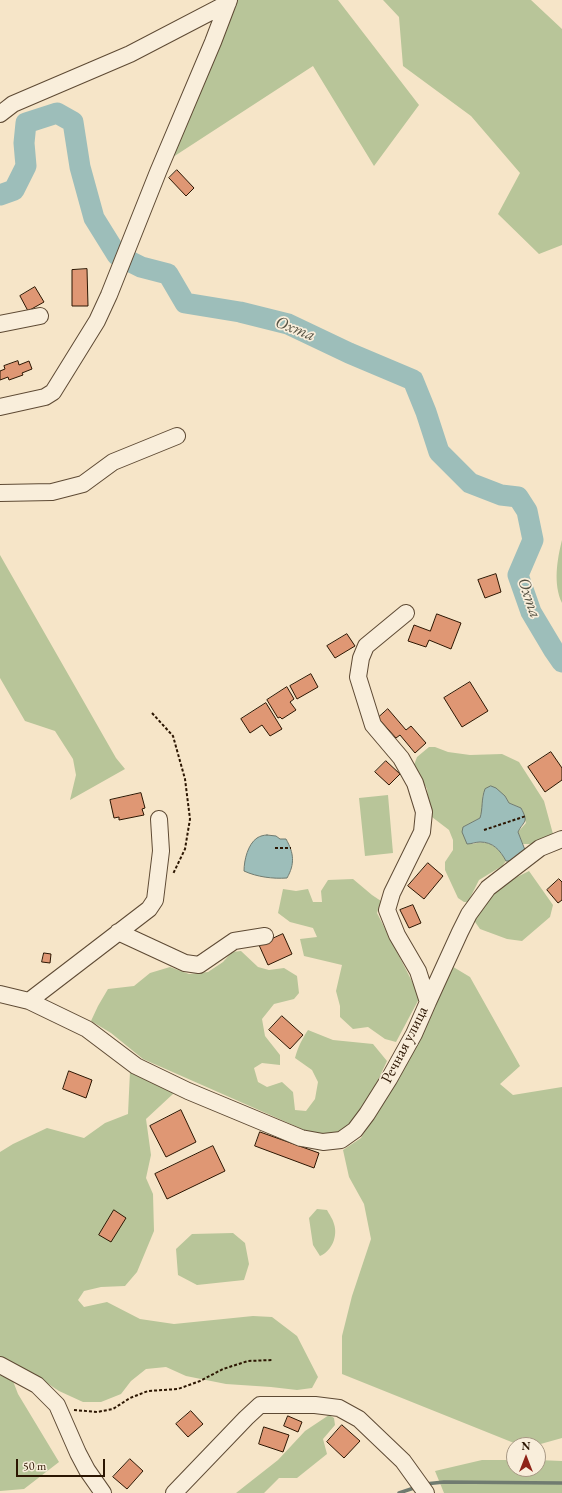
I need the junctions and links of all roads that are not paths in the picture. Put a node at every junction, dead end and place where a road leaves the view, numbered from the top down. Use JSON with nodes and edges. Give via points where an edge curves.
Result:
{"nodes":[{"id":1,"x":228,"y":2,"type":"edge"},
{"id":2,"x":0,"y":114,"type":"edge"},
{"id":3,"x":40,"y":316,"type":"dead end"},
{"id":4,"x":0,"y":324,"type":"edge"},
{"id":5,"x":0,"y":407,"type":"edge"},
{"id":6,"x":177,"y":436,"type":"dead end"},
{"id":7,"x":0,"y":493,"type":"edge"},
{"id":8,"x":406,"y":613,"type":"dead end"},
{"id":9,"x":159,"y":819,"type":"dead end"},
{"id":10,"x":562,"y":839,"type":"edge"},
{"id":11,"x":118,"y":932,"type":"junction"},
{"id":12,"x":265,"y":936,"type":"dead end"},
{"id":13,"x":0,"y":994,"type":"edge"},
{"id":14,"x":29,"y":1001,"type":"junction"},
{"id":15,"x":428,"y":1002,"type":"junction"},
{"id":16,"x":0,"y":1365,"type":"edge"},
{"id":17,"x":422,"y":1487,"type":"edge"},
{"id":18,"x":103,"y":1493,"type":"edge"},
{"id":19,"x":174,"y":1493,"type":"edge"}],
"edges":[{"from":1,"to":2,"type":"street","via":[[130,54],[13,104]]},
{"from":1,"to":5,"type":"street","via":[[97,321],[53,392],[45,397]]},
{"from":3,"to":4,"type":"street"},
{"from":6,"to":7,"type":"street","via":[[113,462],[83,484],[52,492]]},
{"from":8,"to":15,"type":"street","name":"Речная улица","via":[[366,646],[358,677],[373,725],[401,758],[415,783],[424,812],[422,832],[392,893],[387,910],[397,935],[418,971]]},
{"from":9,"to":11,"type":"street","via":[[161,851],[155,900],[149,910]]},
{"from":10,"to":15,"type":"street","via":[[540,848],[488,888],[469,914]]},
{"from":11,"to":12,"type":"street","via":[[185,963],[199,964],[234,941]]},
{"from":11,"to":14,"type":"street"},
{"from":13,"to":14,"type":"street","name":"Речная улица"},
{"from":14,"to":15,"type":"street","name":"Речная улица","via":[[87,1029],[136,1066],[188,1091],[301,1138],[323,1142],[341,1140],[355,1130],[389,1079]]},
{"from":16,"to":18,"type":"street","via":[[37,1385],[57,1405],[78,1453]]},
{"from":17,"to":19,"type":"street","via":[[403,1461],[359,1419],[339,1408],[314,1405],[260,1405]]}]}
